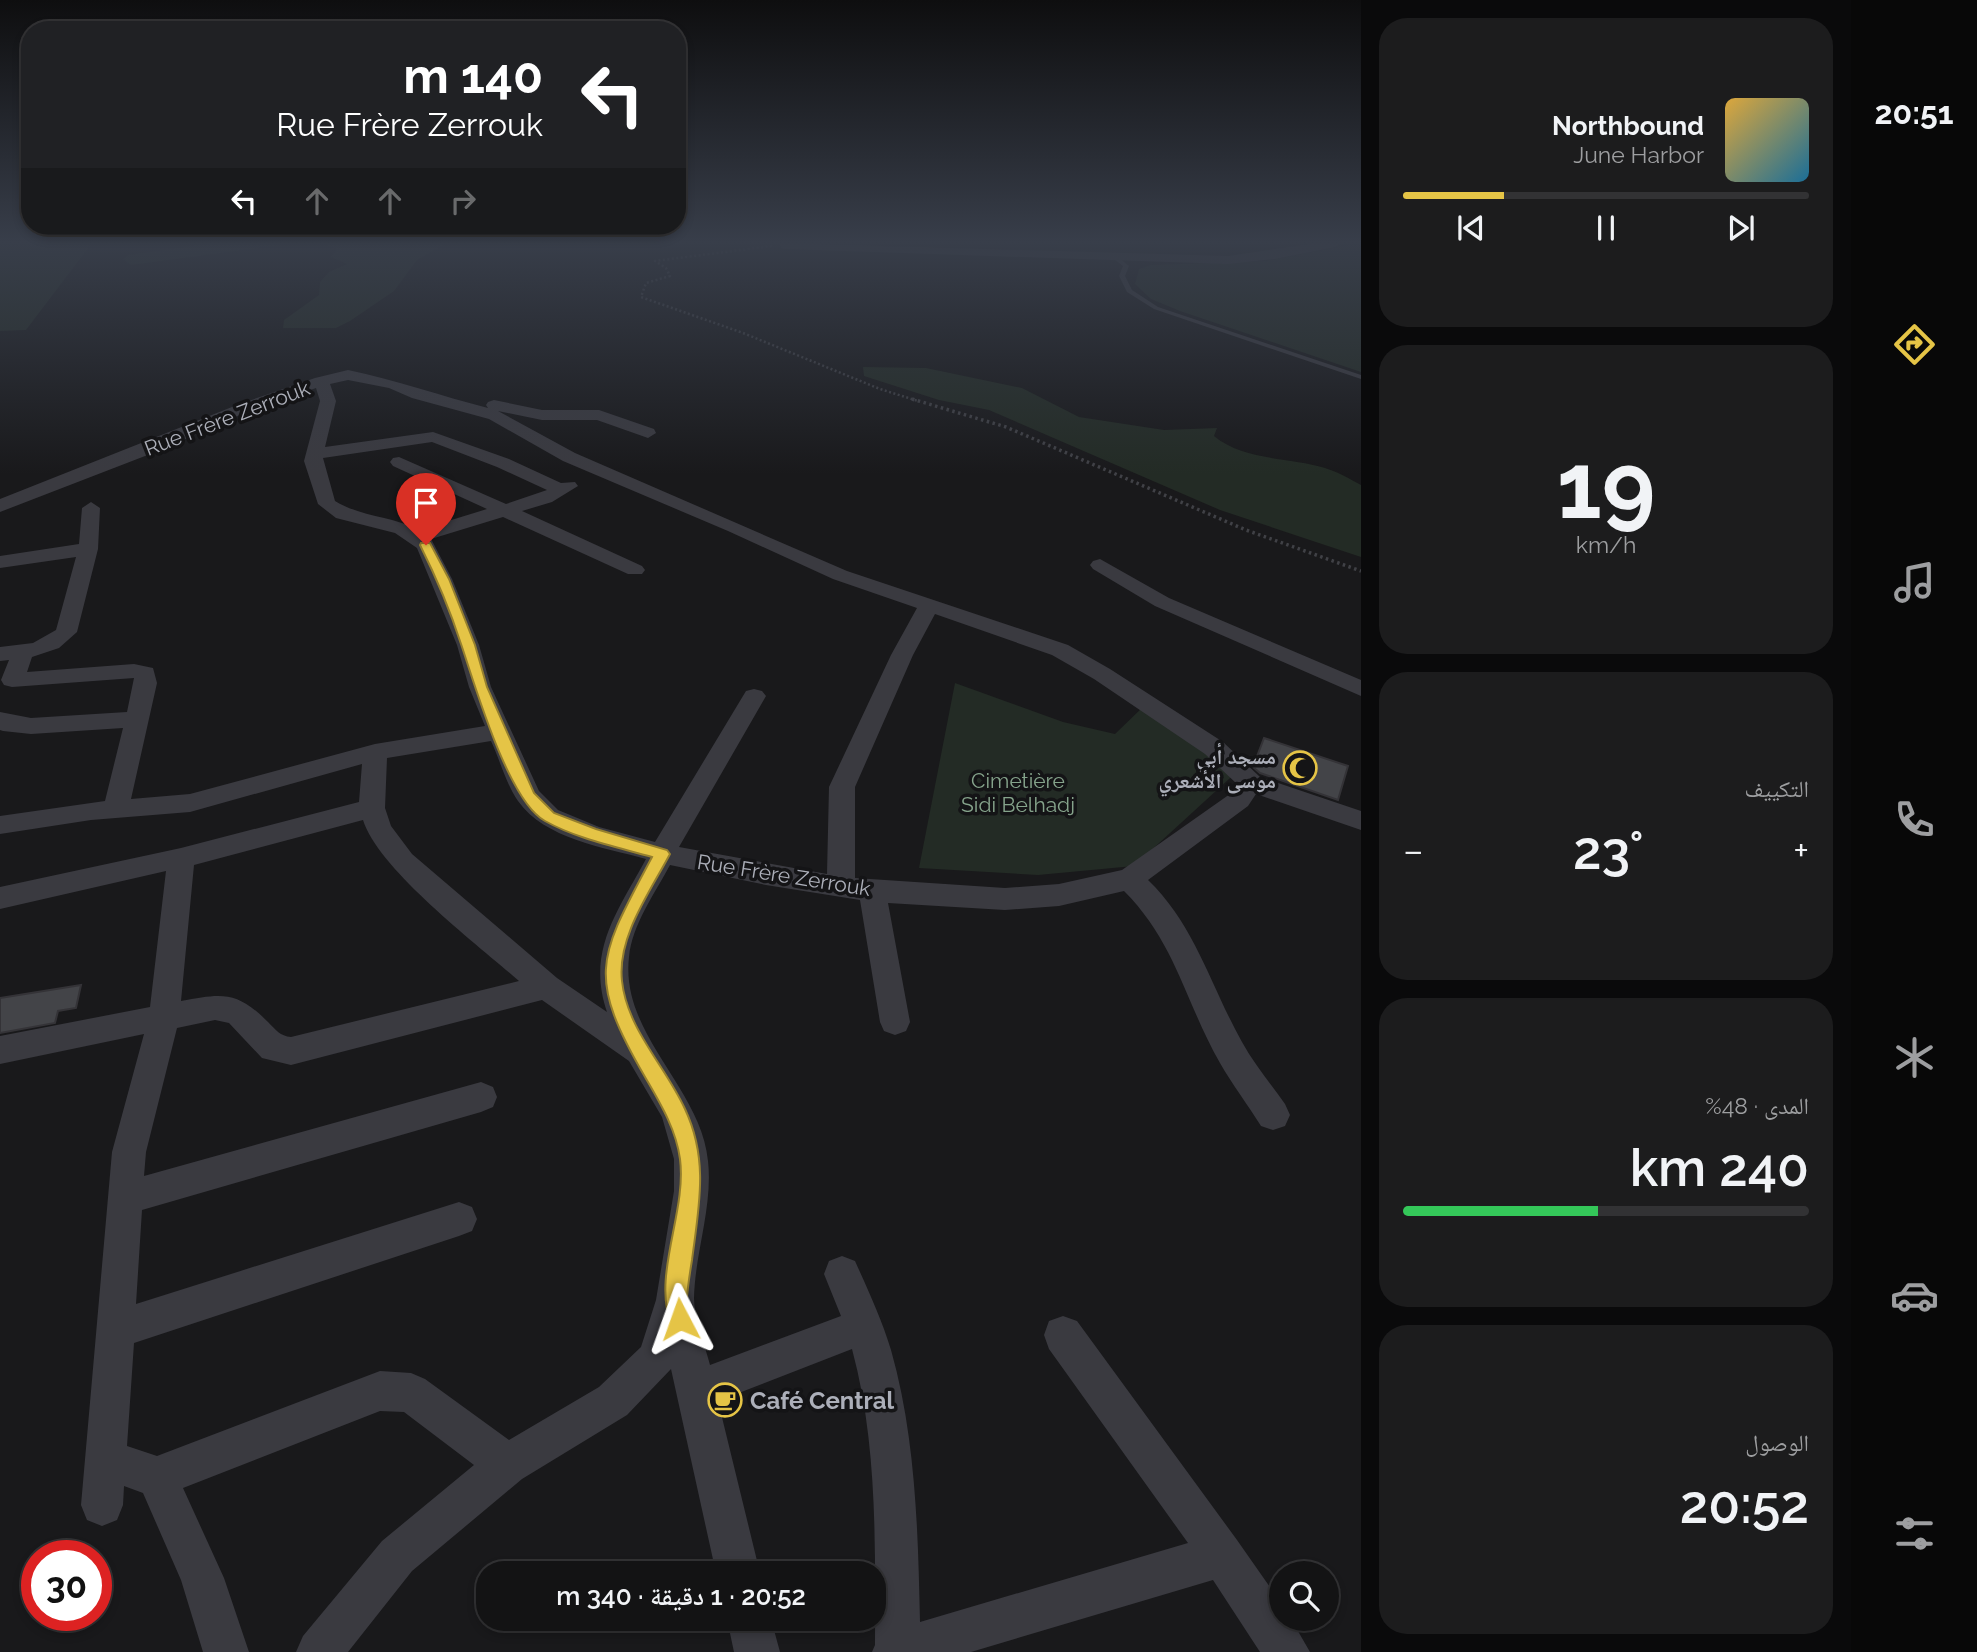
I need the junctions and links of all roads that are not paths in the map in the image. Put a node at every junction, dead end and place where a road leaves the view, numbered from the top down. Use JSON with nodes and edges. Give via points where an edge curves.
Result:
{"nodes":[{"id":1,"x":1194,"y":320,"type":"edge"},
{"id":2,"x":1361,"y":377,"type":"edge"},
{"id":3,"x":321,"y":381,"type":"junction"},
{"id":4,"x":478,"y":411,"type":"junction"},
{"id":5,"x":648,"y":433,"type":"dead end"},
{"id":6,"x":314,"y":454,"type":"junction"},
{"id":7,"x":399,"y":462,"type":"dead end"},
{"id":8,"x":592,"y":467,"type":"junction"},
{"id":9,"x":562,"y":490,"type":"junction"},
{"id":10,"x":0,"y":506,"type":"edge"},
{"id":11,"x":91,"y":508,"type":"dead end"},
{"id":12,"x":506,"y":511,"type":"junction"},
{"id":13,"x":417,"y":537,"type":"junction"},
{"id":14,"x":88,"y":549,"type":"junction"},
{"id":15,"x":0,"y":562,"type":"edge"},
{"id":16,"x":1100,"y":565,"type":"dead end"},
{"id":17,"x":635,"y":570,"type":"dead end"},
{"id":18,"x":928,"y":607,"type":"junction"},
{"id":19,"x":11,"y":653,"type":"edge"},
{"id":20,"x":12,"y":680,"type":"junction"},
{"id":21,"x":1361,"y":690,"type":"edge"},
{"id":22,"x":754,"y":696,"type":"dead end"},
{"id":23,"x":0,"y":712,"type":"edge"},
{"id":24,"x":137,"y":719,"type":"junction"},
{"id":25,"x":0,"y":720,"type":"edge"},
{"id":26,"x":501,"y":731,"type":"junction"},
{"id":27,"x":375,"y":752,"type":"junction"},
{"id":28,"x":1251,"y":783,"type":"junction"},
{"id":29,"x":372,"y":808,"type":"junction"},
{"id":30,"x":116,"y":809,"type":"junction"},
{"id":31,"x":1361,"y":821,"type":"edge"},
{"id":32,"x":0,"y":825,"type":"edge"},
{"id":33,"x":662,"y":854,"type":"junction"},
{"id":34,"x":181,"y":858,"type":"junction"},
{"id":35,"x":1130,"y":879,"type":"junction"},
{"id":36,"x":841,"y":884,"type":"junction"},
{"id":37,"x":872,"y":891,"type":"junction"},
{"id":38,"x":0,"y":898,"type":"edge"},
{"id":39,"x":546,"y":987,"type":"junction"},
{"id":40,"x":164,"y":1016,"type":"junction"},
{"id":41,"x":895,"y":1023,"type":"dead end"},
{"id":42,"x":0,"y":1050,"type":"edge"},
{"id":43,"x":641,"y":1053,"type":"junction"},
{"id":44,"x":481,"y":1097,"type":"dead end"},
{"id":45,"x":1273,"y":1115,"type":"dead end"},
{"id":46,"x":126,"y":1198,"type":"junction"},
{"id":47,"x":459,"y":1219,"type":"dead end"},
{"id":48,"x":842,"y":1275,"type":"dead end"},
{"id":49,"x":675,"y":1300,"type":"junction"},
{"id":50,"x":864,"y":1326,"type":"junction"},
{"id":51,"x":115,"y":1330,"type":"junction"},
{"id":52,"x":1063,"y":1335,"type":"dead end"},
{"id":53,"x":696,"y":1390,"type":"junction"},
{"id":54,"x":105,"y":1459,"type":"junction"},
{"id":55,"x":507,"y":1464,"type":"junction"},
{"id":56,"x":157,"y":1477,"type":"junction"},
{"id":57,"x":102,"y":1505,"type":"dead end"},
{"id":58,"x":1222,"y":1555,"type":"junction"},
{"id":59,"x":735,"y":1561,"type":"edge"},
{"id":60,"x":752,"y":1631,"type":"edge"},
{"id":61,"x":896,"y":1651,"type":"edge"},
{"id":62,"x":226,"y":1652,"type":"edge"},
{"id":63,"x":320,"y":1652,"type":"edge"},
{"id":64,"x":757,"y":1652,"type":"edge"},
{"id":65,"x":1287,"y":1652,"type":"edge"}],
"edges":[{"from":1,"to":2,"type":"lane"},
{"from":3,"to":4,"type":"street","via":[[348,375],[366,378]]},
{"from":3,"to":6,"type":"street","name":"Rue Frère Zerrouk","via":[[328,401]]},
{"from":3,"to":10,"type":"street","name":"Rue Frère Zerrouk"},
{"from":4,"to":5,"type":"street","via":[[500,404],[542,415],[599,415]]},
{"from":4,"to":8,"type":"street","via":[[495,415]]},
{"from":6,"to":9,"type":"street","via":[[433,437]]},
{"from":6,"to":13,"type":"street","name":"Rue Frère Zerrouk","via":[[327,504],[343,514]]},
{"from":7,"to":12,"type":"street"},
{"from":8,"to":9,"type":"street"},
{"from":8,"to":18,"type":"street","via":[[840,575]]},
{"from":9,"to":12,"type":"street"},
{"from":11,"to":14,"type":"street"},
{"from":12,"to":13,"type":"street"},
{"from":12,"to":17,"type":"street"},
{"from":13,"to":26,"type":"street","name":"Rue Frère Zerrouk","via":[[426,545],[442,579],[480,687]]},
{"from":14,"to":15,"type":"street"},
{"from":14,"to":19,"type":"street","via":[[66,632],[44,648]]},
{"from":16,"to":21,"type":"street","via":[[1162,602]]},
{"from":18,"to":28,"type":"street","via":[[1060,650],[1214,748]]},
{"from":18,"to":36,"type":"street","via":[[842,787]]},
{"from":19,"to":20,"type":"street"},
{"from":20,"to":23,"type":"street"},
{"from":20,"to":24,"type":"street","via":[[145,673]]},
{"from":22,"to":33,"type":"street"},
{"from":24,"to":25,"type":"street","via":[[31,726]]},
{"from":24,"to":30,"type":"street"},
{"from":26,"to":27,"type":"street"},
{"from":26,"to":33,"type":"street","name":"Rue Frère Zerrouk","via":[[528,796],[549,817]]},
{"from":27,"to":29,"type":"street"},
{"from":27,"to":30,"type":"street","via":[[190,803]]},
{"from":28,"to":31,"type":"street"},
{"from":28,"to":35,"type":"street","name":"Rue Frère Zerrouk","via":[[1239,800]]},
{"from":29,"to":34,"type":"street"},
{"from":29,"to":39,"type":"street","via":[[379,829],[402,861]]},
{"from":30,"to":32,"type":"street"},
{"from":33,"to":36,"type":"street","name":"Rue Frère Zerrouk","via":[[766,875]]},
{"from":33,"to":43,"type":"street","via":[[622,930],[614,956],[613,982]]},
{"from":34,"to":38,"type":"street"},
{"from":34,"to":40,"type":"street"},
{"from":35,"to":37,"type":"street","name":"Rue Frère Zerrouk","via":[[1059,895],[1005,899]]},
{"from":35,"to":45,"type":"street","via":[[1155,904],[1180,942],[1231,1053]]},
{"from":36,"to":37,"type":"street","name":"Rue Frère Zerrouk"},
{"from":37,"to":41,"type":"street"},
{"from":39,"to":40,"type":"street","via":[[292,1051],[273,1048],[238,1012],[215,1007]]},
{"from":39,"to":43,"type":"street"},
{"from":40,"to":42,"type":"street"},
{"from":40,"to":46,"type":"street","via":[[130,1152]]},
{"from":43,"to":49,"type":"street","via":[[677,1112],[691,1159],[691,1191]]},
{"from":44,"to":46,"type":"street"},
{"from":46,"to":51,"type":"street"},
{"from":47,"to":51,"type":"street"},
{"from":48,"to":50,"type":"street"},
{"from":49,"to":53,"type":"street"},
{"from":49,"to":55,"type":"street","via":[[656,1359],[648,1368],[613,1401]]},
{"from":50,"to":53,"type":"street"},
{"from":50,"to":61,"type":"street","via":[[891,1444],[897,1536]]},
{"from":51,"to":54,"type":"street"},
{"from":52,"to":58,"type":"street"},
{"from":53,"to":59,"type":"street"},
{"from":54,"to":56,"type":"street"},
{"from":54,"to":57,"type":"street"},
{"from":55,"to":56,"type":"street","via":[[411,1393],[380,1391]]},
{"from":55,"to":63,"type":"street","via":[[397,1556]]},
{"from":56,"to":62,"type":"street","via":[[202,1578]]},
{"from":58,"to":61,"type":"street"},
{"from":58,"to":65,"type":"street"},
{"from":60,"to":64,"type":"street"}]}
